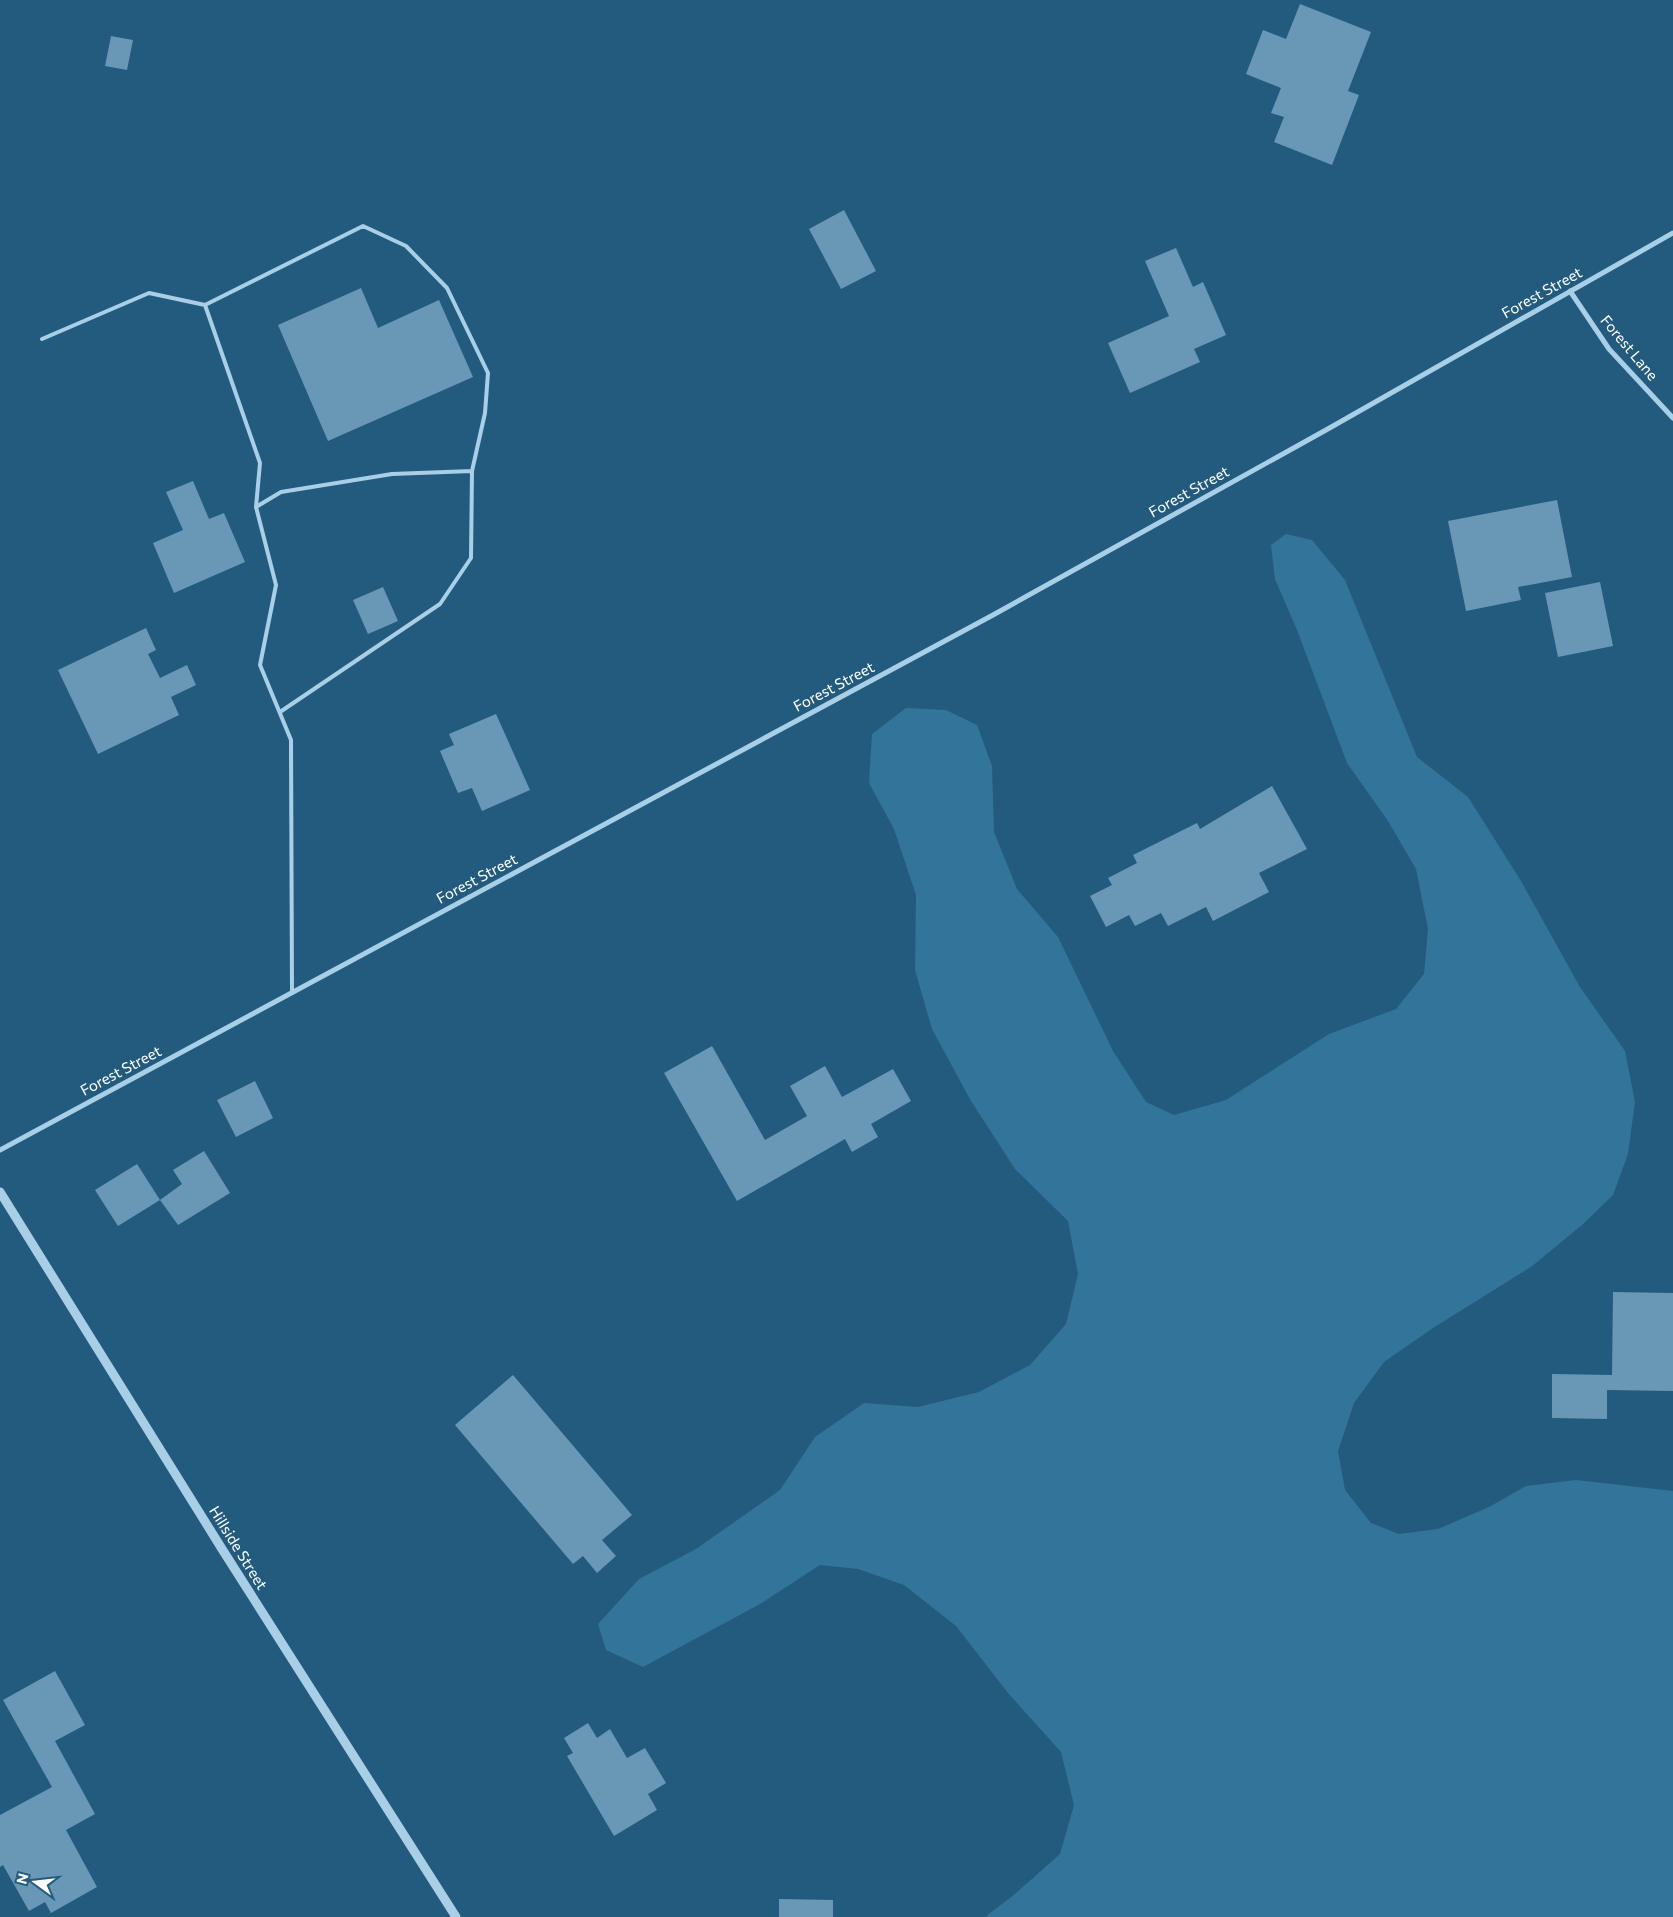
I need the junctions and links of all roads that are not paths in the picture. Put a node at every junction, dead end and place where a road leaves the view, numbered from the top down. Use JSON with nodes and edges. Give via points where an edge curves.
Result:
{"nodes":[{"id":1,"x":1673,"y":233,"type":"edge"},
{"id":2,"x":1570,"y":292,"type":"junction"},
{"id":3,"x":205,"y":305,"type":"junction"},
{"id":4,"x":42,"y":339,"type":"dead end"},
{"id":5,"x":1673,"y":418,"type":"edge"},
{"id":6,"x":472,"y":471,"type":"junction"},
{"id":7,"x":256,"y":507,"type":"junction"},
{"id":8,"x":280,"y":712,"type":"junction"},
{"id":9,"x":292,"y":992,"type":"junction"},
{"id":10,"x":0,"y":1150,"type":"edge"},
{"id":11,"x":0,"y":1192,"type":"edge"},
{"id":12,"x":456,"y":1917,"type":"edge"}],
"edges":[{"from":1,"to":2,"type":"street","name":"Forest Street"},
{"from":2,"to":5,"type":"street","name":"Forest Lane","via":[[1609,349]]},
{"from":2,"to":9,"type":"street","name":"Forest Street","via":[[992,616]]},
{"from":3,"to":4,"type":"lane","via":[[149,293]]},
{"from":3,"to":6,"type":"lane","via":[[363,226],[406,246],[447,288],[488,373],[485,412]]},
{"from":3,"to":7,"type":"lane","via":[[260,463]]},
{"from":6,"to":7,"type":"lane","via":[[392,474],[281,492]]},
{"from":6,"to":8,"type":"lane","via":[[471,558],[440,604]]},
{"from":7,"to":8,"type":"lane","via":[[276,585],[260,665]]},
{"from":8,"to":9,"type":"lane","via":[[291,740]]},
{"from":9,"to":10,"type":"street","name":"Forest Street"},
{"from":11,"to":12,"type":"street","name":"Hillside Street"}]}
